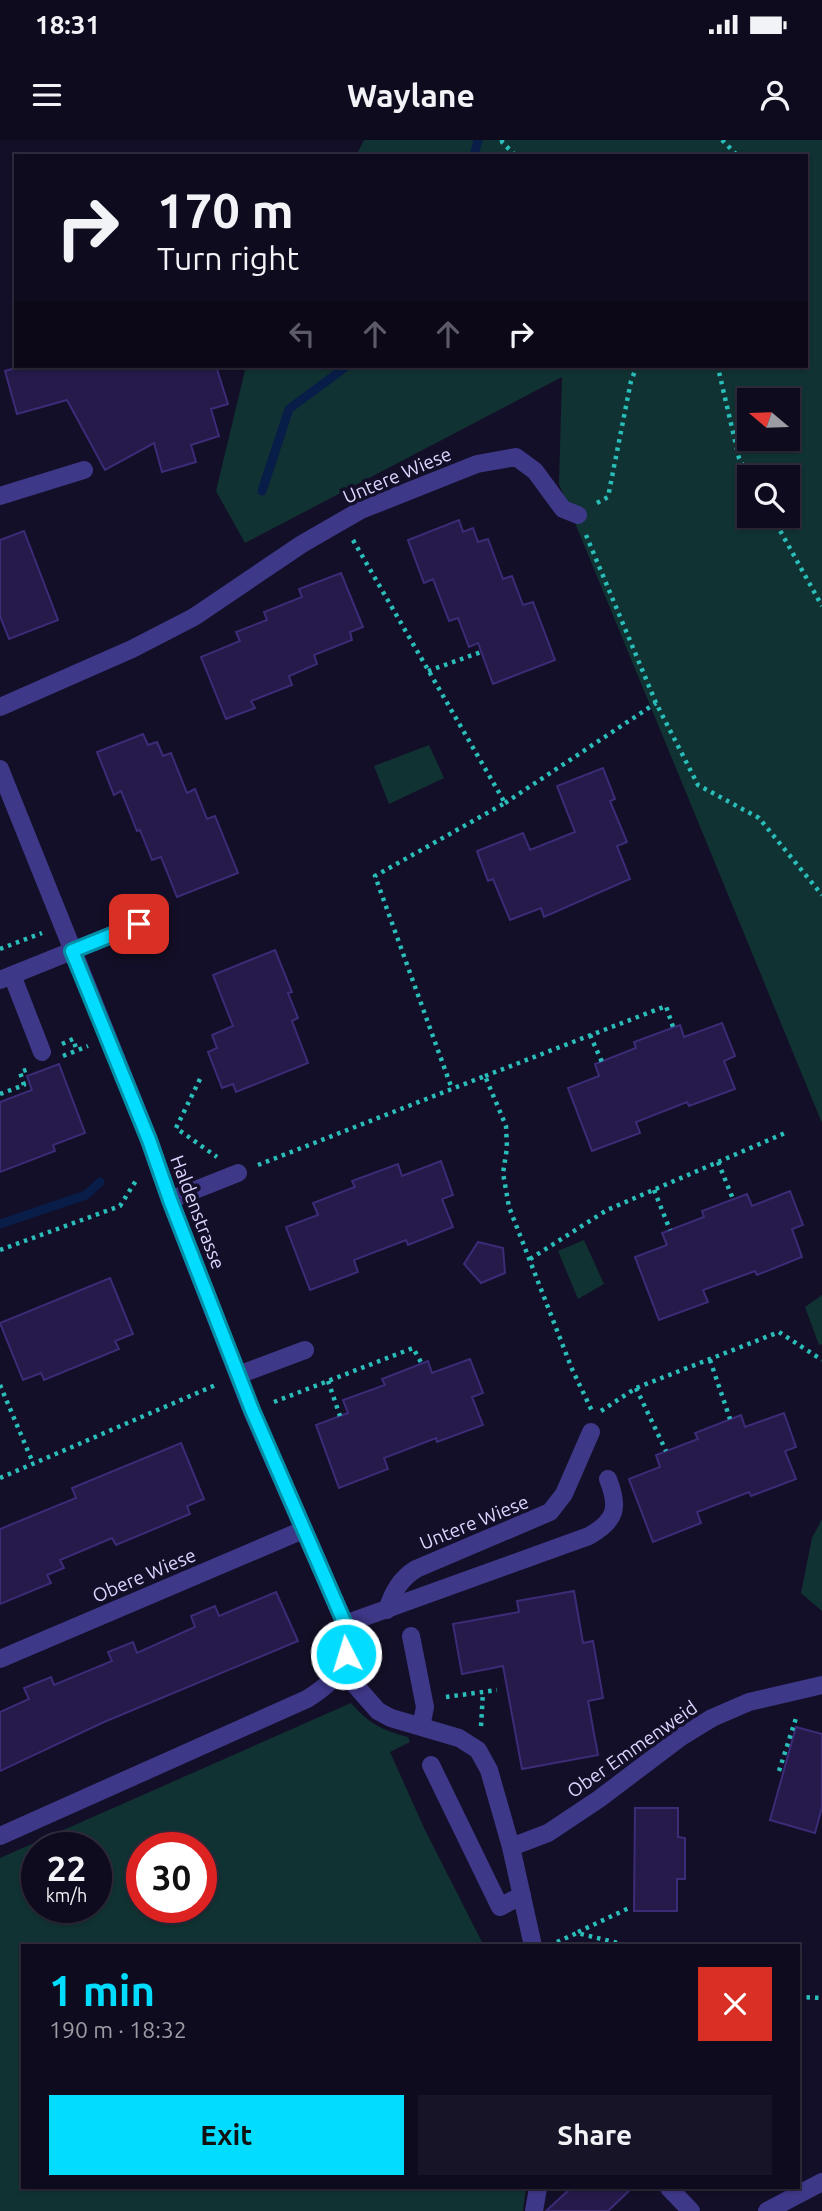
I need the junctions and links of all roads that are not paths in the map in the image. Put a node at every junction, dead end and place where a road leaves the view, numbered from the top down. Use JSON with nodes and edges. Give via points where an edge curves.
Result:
{"nodes":[{"id":1,"x":84,"y":470,"type":"dead end"},
{"id":2,"x":0,"y":496,"type":"edge"},
{"id":3,"x":578,"y":515,"type":"road end"},
{"id":4,"x":0,"y":708,"type":"edge"},
{"id":5,"x":0,"y":769,"type":"edge"},
{"id":6,"x":139,"y":924,"type":"dead end"},
{"id":7,"x":72,"y":951,"type":"junction"},
{"id":8,"x":6,"y":978,"type":"edge"},
{"id":9,"x":42,"y":1052,"type":"dead end"},
{"id":10,"x":238,"y":1173,"type":"road end"},
{"id":11,"x":170,"y":1200,"type":"junction"},
{"id":12,"x":305,"y":1350,"type":"dead end"},
{"id":13,"x":238,"y":1375,"type":"junction"},
{"id":14,"x":591,"y":1432,"type":"dead end"},
{"id":15,"x":608,"y":1479,"type":"dead end"},
{"id":16,"x":303,"y":1530,"type":"junction"},
{"id":17,"x":387,"y":1610,"type":"junction"},
{"id":18,"x":345,"y":1624,"type":"junction"},
{"id":19,"x":411,"y":1636,"type":"dead end"},
{"id":20,"x":0,"y":1659,"type":"edge"},
{"id":21,"x":341,"y":1669,"type":"junction"},
{"id":22,"x":822,"y":1685,"type":"edge"},
{"id":23,"x":421,"y":1727,"type":"junction"},
{"id":24,"x":431,"y":1765,"type":"dead end"},
{"id":25,"x":0,"y":1836,"type":"edge"},
{"id":26,"x":511,"y":1847,"type":"junction"},
{"id":27,"x":522,"y":1895,"type":"junction"},
{"id":28,"x":533,"y":1944,"type":"edge"},
{"id":29,"x":822,"y":2182,"type":"edge"},
{"id":30,"x":538,"y":2189,"type":"edge"},
{"id":31,"x":670,"y":2189,"type":"edge"},
{"id":32,"x":534,"y":2211,"type":"edge"},
{"id":33,"x":691,"y":2211,"type":"edge"},
{"id":34,"x":767,"y":2211,"type":"edge"}],
"edges":[{"from":1,"to":2,"type":"street"},
{"from":3,"to":4,"type":"street","name":"Untere Wiese","via":[[563,509],[535,471],[516,457],[477,464],[361,510],[194,617]]},
{"from":5,"to":7,"type":"street","name":"Haldenstrasse"},
{"from":6,"to":7,"type":"street"},
{"from":7,"to":8,"type":"street"},
{"from":7,"to":11,"type":"street","name":"Haldenstrasse"},
{"from":8,"to":9,"type":"street"},
{"from":10,"to":11,"type":"street"},
{"from":11,"to":13,"type":"street","name":"Haldenstrasse"},
{"from":12,"to":13,"type":"street"},
{"from":13,"to":16,"type":"street","name":"Haldenstrasse"},
{"from":14,"to":17,"type":"street","name":"Untere Wiese","via":[[564,1494],[550,1512],[416,1569],[400,1582]]},
{"from":15,"to":17,"type":"street","via":[[615,1506],[597,1531]]},
{"from":16,"to":18,"type":"street","name":"Haldenstrasse"},
{"from":16,"to":20,"type":"street","name":"Obere Wiese"},
{"from":17,"to":18,"type":"street"},
{"from":18,"to":21,"type":"street","name":"Haldenstrasse","via":[[347,1647]]},
{"from":19,"to":23,"type":"street","via":[[425,1707]]},
{"from":21,"to":23,"type":"street","via":[[378,1711]]},
{"from":21,"to":25,"type":"street","via":[[307,1699]]},
{"from":22,"to":26,"type":"street","name":"Ober Emmenweid","via":[[749,1702],[712,1718],[548,1833]]},
{"from":23,"to":26,"type":"street","via":[[459,1738],[478,1750],[489,1770]]},
{"from":24,"to":27,"type":"street","via":[[500,1906]]},
{"from":26,"to":27,"type":"street"},
{"from":27,"to":28,"type":"street"},
{"from":29,"to":34,"type":"street"},
{"from":30,"to":32,"type":"street"},
{"from":31,"to":33,"type":"street"}]}
